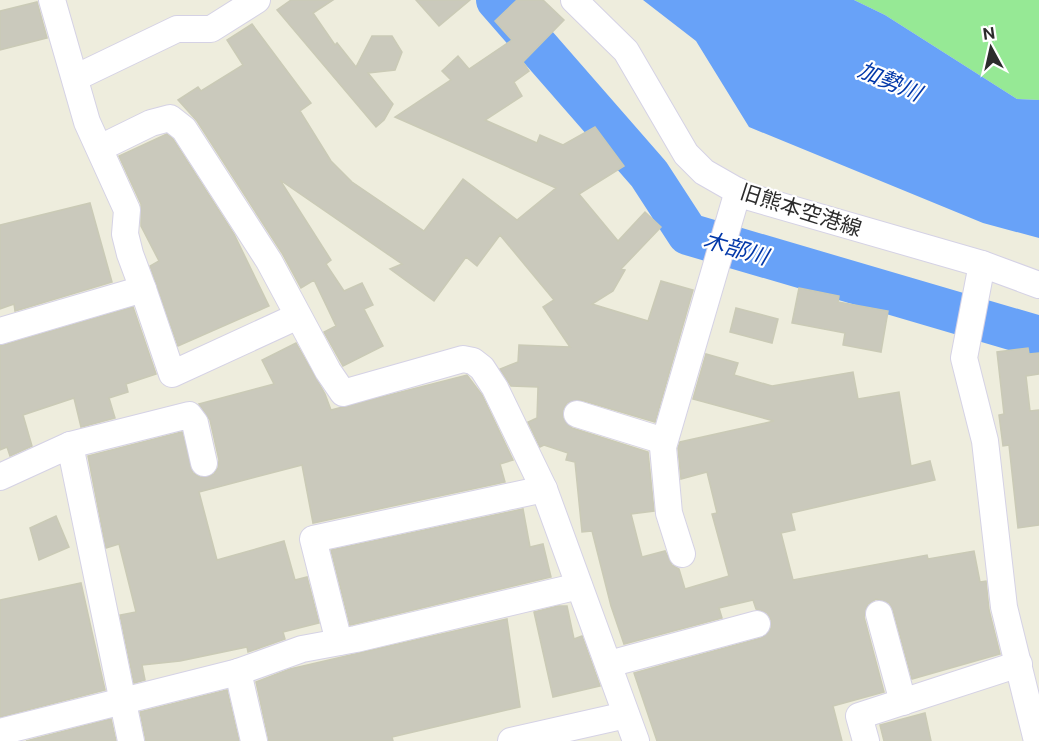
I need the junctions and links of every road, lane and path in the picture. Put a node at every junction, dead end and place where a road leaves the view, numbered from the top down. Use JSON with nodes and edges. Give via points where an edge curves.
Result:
{"nodes":[{"id":1,"x":52,"y":0,"type":"edge"},
{"id":2,"x":257,"y":0,"type":"edge"},
{"id":3,"x":574,"y":0,"type":"edge"},
{"id":4,"x":75,"y":78,"type":"junction"},
{"id":5,"x":100,"y":148,"type":"junction"},
{"id":6,"x":738,"y":191,"type":"junction"},
{"id":7,"x":982,"y":264,"type":"junction"},
{"id":8,"x":1039,"y":285,"type":"edge"},
{"id":9,"x":143,"y":289,"type":"junction"},
{"id":10,"x":298,"y":316,"type":"junction"},
{"id":11,"x":0,"y":331,"type":"edge"},
{"id":12,"x":577,"y":414,"type":"dead end"},
{"id":13,"x":664,"y":441,"type":"junction"},
{"id":14,"x":70,"y":445,"type":"junction"},
{"id":15,"x":204,"y":463,"type":"dead end"},
{"id":16,"x":0,"y":477,"type":"edge"},
{"id":17,"x":544,"y":489,"type":"junction"},
{"id":18,"x":682,"y":554,"type":"dead end"},
{"id":19,"x":579,"y":586,"type":"junction"},
{"id":20,"x":879,"y":614,"type":"dead end"},
{"id":21,"x":757,"y":624,"type":"dead end"},
{"id":22,"x":339,"y":642,"type":"junction"},
{"id":23,"x":609,"y":664,"type":"junction"},
{"id":24,"x":1019,"y":664,"type":"junction"},
{"id":25,"x":238,"y":672,"type":"junction"},
{"id":26,"x":903,"y":702,"type":"junction"},
{"id":27,"x":122,"y":703,"type":"junction"},
{"id":28,"x":626,"y":715,"type":"junction"},
{"id":29,"x":1036,"y":725,"type":"edge"},
{"id":30,"x":0,"y":732,"type":"edge"},
{"id":31,"x":131,"y":741,"type":"edge"},
{"id":32,"x":254,"y":741,"type":"edge"},
{"id":33,"x":511,"y":741,"type":"edge"},
{"id":34,"x":636,"y":741,"type":"edge"},
{"id":35,"x":866,"y":741,"type":"edge"}],
"edges":[{"from":1,"to":4,"type":"street"},
{"from":2,"to":4,"type":"street","via":[[211,28],[177,29]]},
{"from":3,"to":6,"type":"street","name":"旧熊本空港線","via":[[626,51],[686,154],[704,172]]},
{"from":4,"to":5,"type":"street","via":[[87,122]]},
{"from":5,"to":9,"type":"street","via":[[127,210],[128,244]]},
{"from":5,"to":10,"type":"street","via":[[170,118],[184,129],[269,261]]},
{"from":6,"to":7,"type":"street","name":"旧熊本空港線","via":[[840,225]]},
{"from":6,"to":13,"type":"street"},
{"from":7,"to":8,"type":"street","name":"旧熊本空港線"},
{"from":7,"to":24,"type":"street","via":[[964,358],[985,441],[1004,607]]},
{"from":9,"to":10,"type":"street","via":[[172,374]]},
{"from":9,"to":11,"type":"street"},
{"from":10,"to":17,"type":"street","via":[[343,393],[463,359],[483,368]]},
{"from":12,"to":13,"type":"street"},
{"from":13,"to":18,"type":"street","via":[[669,513]]},
{"from":14,"to":15,"type":"street","via":[[189,415],[195,423]]},
{"from":14,"to":16,"type":"street"},
{"from":14,"to":27,"type":"street"},
{"from":17,"to":19,"type":"street"},
{"from":17,"to":22,"type":"street","via":[[313,539]]},
{"from":19,"to":22,"type":"street"},
{"from":19,"to":23,"type":"street"},
{"from":20,"to":26,"type":"street"},
{"from":21,"to":23,"type":"street"},
{"from":22,"to":25,"type":"street","via":[[302,649]]},
{"from":23,"to":28,"type":"street"},
{"from":24,"to":26,"type":"street"},
{"from":24,"to":29,"type":"street"},
{"from":25,"to":27,"type":"street"},
{"from":25,"to":32,"type":"street"},
{"from":26,"to":35,"type":"street","via":[[859,716]]},
{"from":27,"to":30,"type":"street"},
{"from":27,"to":31,"type":"street"},
{"from":28,"to":33,"type":"street"},
{"from":28,"to":34,"type":"street"}]}
